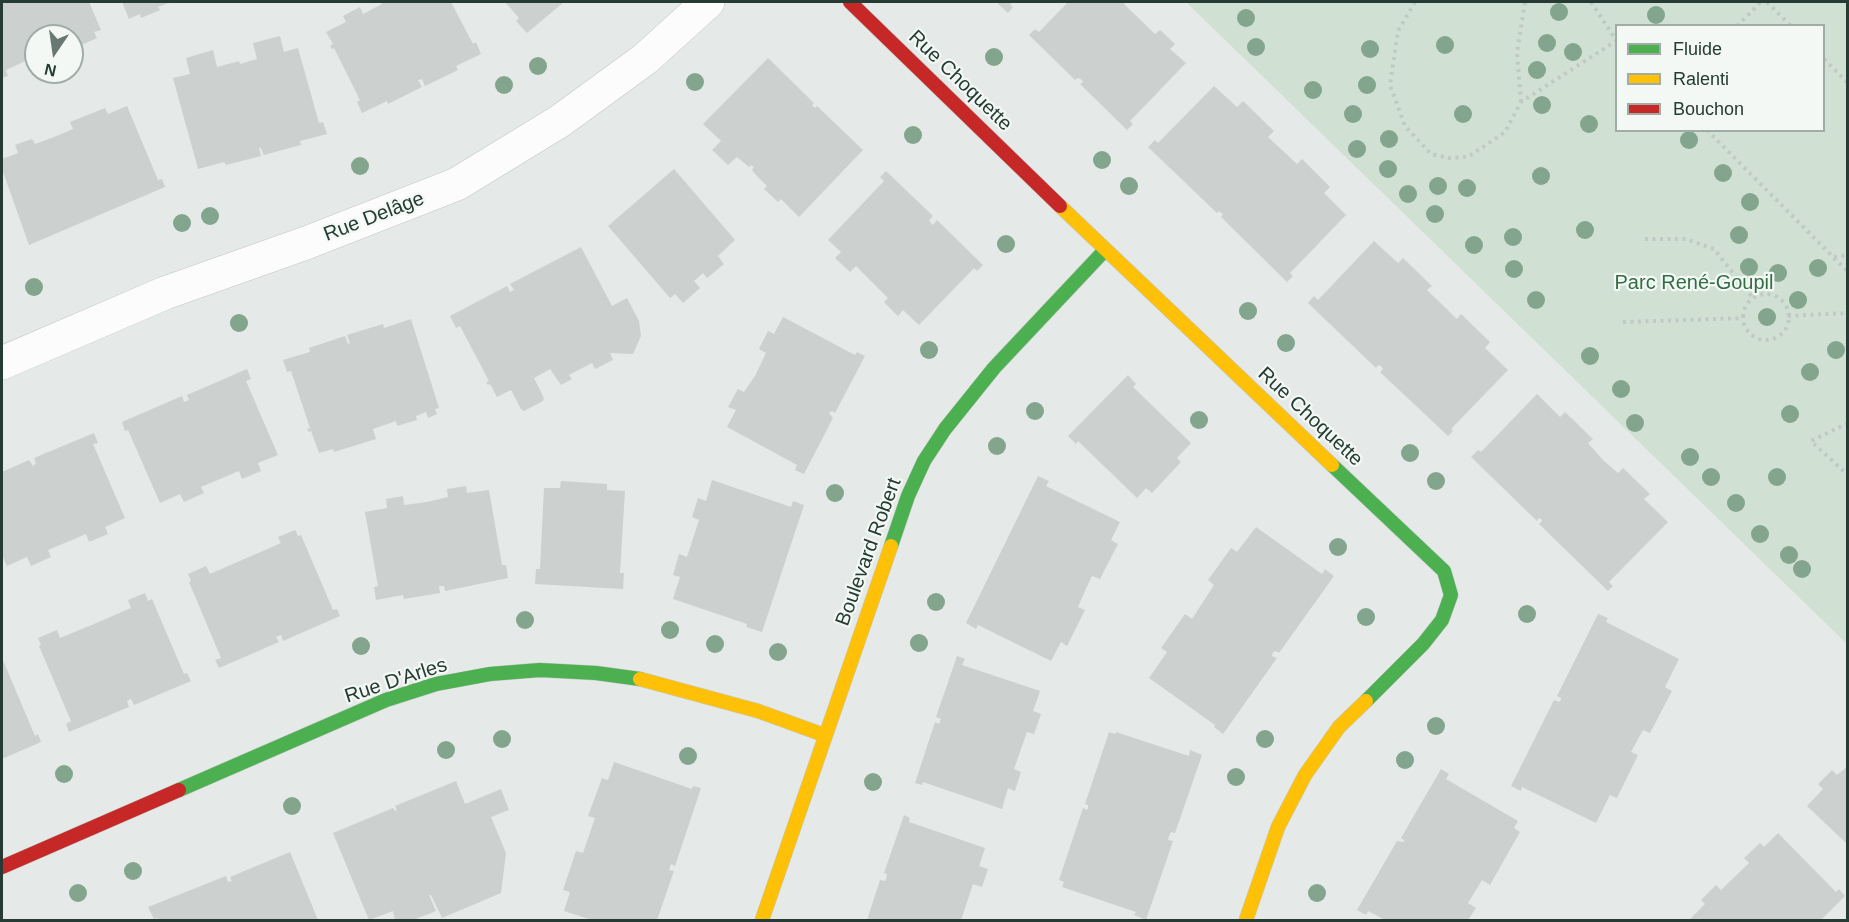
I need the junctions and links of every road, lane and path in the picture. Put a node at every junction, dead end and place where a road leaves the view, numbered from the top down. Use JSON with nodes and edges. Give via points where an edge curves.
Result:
{"nodes":[{"id":1,"x":708,"y":2,"type":"edge"},
{"id":2,"x":850,"y":2,"type":"edge"},
{"id":3,"x":1415,"y":2,"type":"edge"},
{"id":4,"x":1524,"y":2,"type":"edge"},
{"id":5,"x":1591,"y":2,"type":"edge"},
{"id":6,"x":1761,"y":2,"type":"edge"},
{"id":7,"x":1767,"y":2,"type":"edge"},
{"id":8,"x":1739,"y":24,"type":"edge"},
{"id":9,"x":1789,"y":24,"type":"edge"},
{"id":10,"x":1615,"y":37,"type":"edge"},
{"id":11,"x":1615,"y":41,"type":"edge"},
{"id":12,"x":1825,"y":60,"type":"edge"},
{"id":13,"x":1848,"y":83,"type":"edge"},
{"id":14,"x":1521,"y":102,"type":"junction"},
{"id":15,"x":1709,"y":132,"type":"edge"},
{"id":16,"x":1645,"y":239,"type":"dead end"},
{"id":17,"x":1105,"y":250,"type":"junction"},
{"id":18,"x":1848,"y":255,"type":"edge"},
{"id":19,"x":1833,"y":257,"type":"junction"},
{"id":20,"x":1848,"y":272,"type":"edge"},
{"id":21,"x":1753,"y":298,"type":"junction"},
{"id":22,"x":1848,"y":313,"type":"edge"},
{"id":23,"x":1788,"y":316,"type":"junction"},
{"id":24,"x":1743,"y":318,"type":"junction"},
{"id":25,"x":1623,"y":322,"type":"dead end"},
{"id":26,"x":2,"y":363,"type":"edge"},
{"id":27,"x":1848,"y":423,"type":"edge"},
{"id":28,"x":1848,"y":475,"type":"edge"},
{"id":29,"x":824,"y":735,"type":"junction"},
{"id":30,"x":2,"y":867,"type":"edge"},
{"id":31,"x":762,"y":921,"type":"edge"},
{"id":32,"x":1246,"y":921,"type":"edge"}],
"edges":[{"from":1,"to":26,"type":"street","name":"Rue Delâge","via":[[645,59],[560,121],[457,184],[165,293]]},
{"from":2,"to":17,"type":"street","name":"Rue Choquette"},
{"from":3,"to":14,"type":"path","via":[[1398,31],[1390,85],[1405,126],[1431,154],[1468,157],[1505,132]]},
{"from":4,"to":14,"type":"path","via":[[1518,53]]},
{"from":5,"to":10,"type":"path"},
{"from":6,"to":8,"type":"path"},
{"from":7,"to":9,"type":"path"},
{"from":11,"to":14,"type":"path"},
{"from":12,"to":13,"type":"path"},
{"from":15,"to":19,"type":"path"},
{"from":16,"to":21,"type":"path","via":[[1686,239],[1714,249]]},
{"from":17,"to":29,"type":"street","name":"Boulevard Robert","via":[[994,368],[924,461],[908,496]]},
{"from":17,"to":32,"type":"street","name":"Rue Choquette","via":[[1422,548],[1444,571],[1451,595],[1442,620],[1423,644],[1339,727],[1305,775],[1278,827]]},
{"from":18,"to":19,"type":"path"},
{"from":19,"to":20,"type":"path"},
{"from":21,"to":23,"type":"path","via":[[1773,296],[1785,304]]},
{"from":21,"to":24,"type":"path","via":[[1746,305]]},
{"from":22,"to":23,"type":"path"},
{"from":23,"to":24,"type":"path","via":[[1784,332],[1765,340],[1750,334]]},
{"from":24,"to":25,"type":"path"},
{"from":27,"to":28,"type":"path","via":[[1811,441]]},
{"from":29,"to":30,"type":"street","name":"Rue D'Arles","via":[[758,711],[638,679],[540,670],[490,674],[436,684],[386,700]]},
{"from":29,"to":31,"type":"street","name":"Boulevard Robert"}]}
